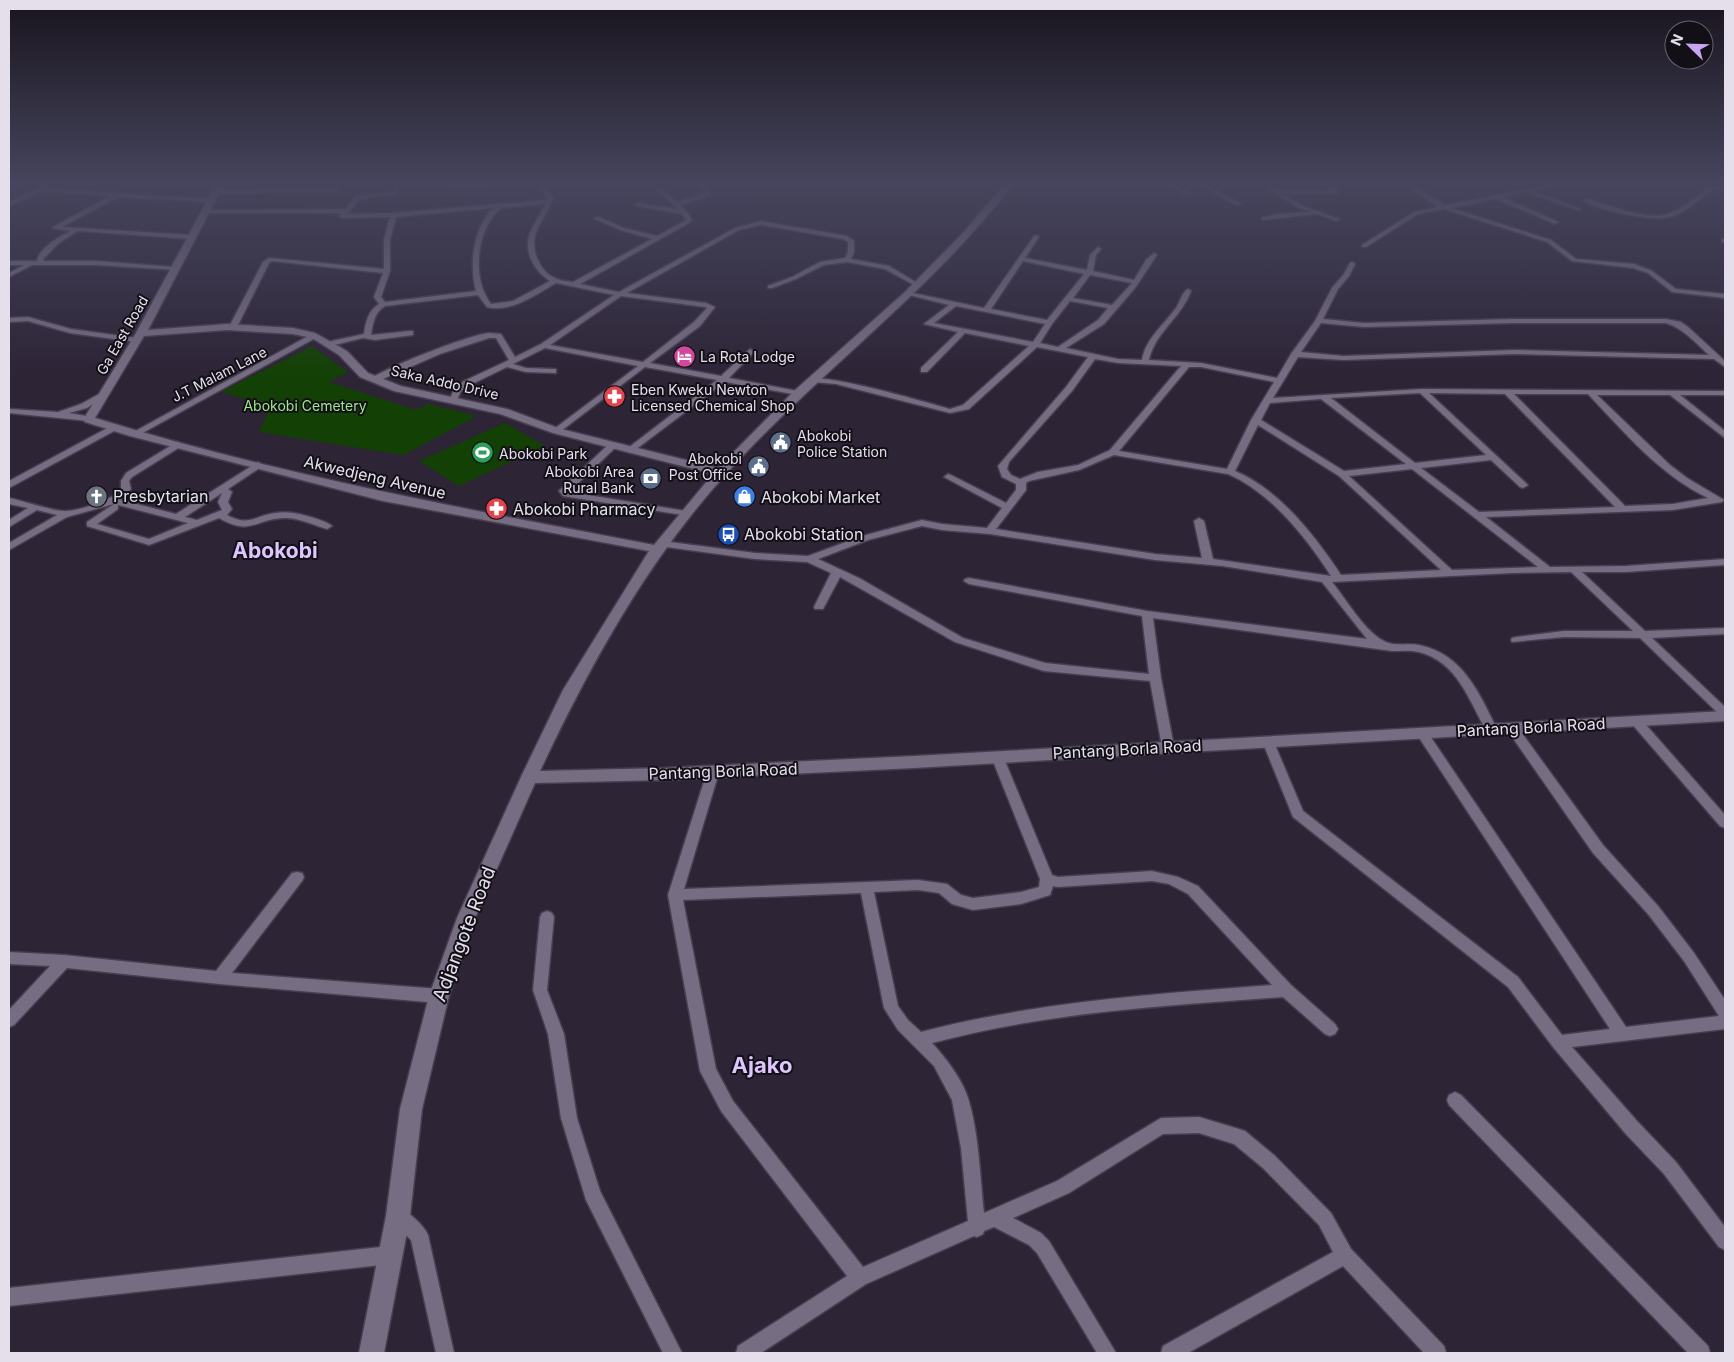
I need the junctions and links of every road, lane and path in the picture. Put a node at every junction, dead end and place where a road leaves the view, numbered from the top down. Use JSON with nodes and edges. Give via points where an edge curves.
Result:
{"nodes":[{"id":1,"x":49,"y":248,"type":"edge"},
{"id":2,"x":186,"y":248,"type":"edge"},
{"id":3,"x":387,"y":248,"type":"edge"},
{"id":4,"x":478,"y":248,"type":"edge"},
{"id":5,"x":533,"y":248,"type":"edge"},
{"id":6,"x":639,"y":248,"type":"edge"},
{"id":7,"x":704,"y":248,"type":"edge"},
{"id":8,"x":851,"y":248,"type":"edge"},
{"id":9,"x":953,"y":248,"type":"edge"},
{"id":10,"x":1029,"y":248,"type":"edge"},
{"id":11,"x":1558,"y":248,"type":"edge"},
{"id":12,"x":1098,"y":249,"type":"dead end"},
{"id":13,"x":1154,"y":255,"type":"dead end"},
{"id":14,"x":1021,"y":259,"type":"junction"},
{"id":15,"x":847,"y":260,"type":"junction"},
{"id":16,"x":41,"y":262,"type":"junction"},
{"id":17,"x":9,"y":263,"type":"edge"},
{"id":18,"x":1352,"y":264,"type":"dead end"},
{"id":19,"x":29,"y":265,"type":"junction"},
{"id":20,"x":174,"y":269,"type":"junction"},
{"id":21,"x":387,"y":271,"type":"junction"},
{"id":22,"x":1087,"y":273,"type":"junction"},
{"id":23,"x":9,"y":275,"type":"edge"},
{"id":24,"x":555,"y":281,"type":"junction"},
{"id":25,"x":1136,"y":282,"type":"junction"},
{"id":26,"x":916,"y":284,"type":"junction"},
{"id":27,"x":573,"y":285,"type":"junction"},
{"id":28,"x":770,"y":287,"type":"dead end"},
{"id":29,"x":1188,"y":291,"type":"dead end"},
{"id":30,"x":480,"y":293,"type":"junction"},
{"id":31,"x":620,"y":294,"type":"junction"},
{"id":32,"x":908,"y":294,"type":"junction"},
{"id":33,"x":1725,"y":296,"type":"edge"},
{"id":34,"x":1069,"y":299,"type":"junction"},
{"id":35,"x":956,"y":303,"type":"junction"},
{"id":36,"x":383,"y":304,"type":"junction"},
{"id":37,"x":1113,"y":307,"type":"junction"},
{"id":38,"x":987,"y":309,"type":"junction"},
{"id":39,"x":9,"y":320,"type":"edge"},
{"id":40,"x":1319,"y":321,"type":"junction"},
{"id":41,"x":1049,"y":323,"type":"junction"},
{"id":42,"x":233,"y":327,"type":"junction"},
{"id":43,"x":962,"y":332,"type":"junction"},
{"id":44,"x":410,"y":333,"type":"dead end"},
{"id":45,"x":138,"y":336,"type":"junction"},
{"id":46,"x":315,"y":336,"type":"junction"},
{"id":47,"x":366,"y":337,"type":"junction"},
{"id":48,"x":330,"y":344,"type":"junction"},
{"id":49,"x":1036,"y":344,"type":"junction"},
{"id":50,"x":544,"y":346,"type":"junction"},
{"id":51,"x":1060,"y":349,"type":"junction"},
{"id":52,"x":750,"y":351,"type":"dead end"},
{"id":53,"x":1295,"y":354,"type":"junction"},
{"id":54,"x":1092,"y":356,"type":"junction"},
{"id":55,"x":1714,"y":357,"type":"junction"},
{"id":56,"x":511,"y":362,"type":"junction"},
{"id":57,"x":1145,"y":362,"type":"junction"},
{"id":58,"x":645,"y":364,"type":"junction"},
{"id":59,"x":1186,"y":365,"type":"junction"},
{"id":60,"x":1725,"y":365,"type":"edge"},
{"id":61,"x":924,"y":370,"type":"dead end"},
{"id":62,"x":553,"y":371,"type":"dead end"},
{"id":63,"x":723,"y":379,"type":"junction"},
{"id":64,"x":373,"y":380,"type":"junction"},
{"id":65,"x":812,"y":380,"type":"junction"},
{"id":66,"x":1279,"y":381,"type":"junction"},
{"id":67,"x":1422,"y":391,"type":"junction"},
{"id":68,"x":1508,"y":392,"type":"junction"},
{"id":69,"x":1591,"y":393,"type":"junction"},
{"id":70,"x":1725,"y":393,"type":"edge"},
{"id":71,"x":798,"y":394,"type":"junction"},
{"id":72,"x":1672,"y":394,"type":"junction"},
{"id":73,"x":102,"y":396,"type":"junction"},
{"id":74,"x":1323,"y":396,"type":"junction"},
{"id":75,"x":453,"y":400,"type":"junction"},
{"id":76,"x":1267,"y":401,"type":"junction"},
{"id":77,"x":9,"y":411,"type":"edge"},
{"id":78,"x":58,"y":414,"type":"junction"},
{"id":79,"x":89,"y":420,"type":"junction"},
{"id":80,"x":1255,"y":420,"type":"junction"},
{"id":81,"x":113,"y":428,"type":"junction"},
{"id":82,"x":557,"y":431,"type":"junction"},
{"id":83,"x":134,"y":434,"type":"junction"},
{"id":84,"x":1725,"y":436,"type":"edge"},
{"id":85,"x":177,"y":444,"type":"junction"},
{"id":86,"x":612,"y":446,"type":"junction"},
{"id":87,"x":631,"y":450,"type":"junction"},
{"id":88,"x":1114,"y":452,"type":"junction"},
{"id":89,"x":1493,"y":457,"type":"junction"},
{"id":90,"x":1409,"y":464,"type":"junction"},
{"id":91,"x":258,"y":465,"type":"junction"},
{"id":92,"x":721,"y":472,"type":"junction"},
{"id":93,"x":1230,"y":472,"type":"junction"},
{"id":94,"x":1342,"y":474,"type":"junction"},
{"id":95,"x":948,"y":477,"type":"dead end"},
{"id":96,"x":1020,"y":482,"type":"junction"},
{"id":97,"x":9,"y":485,"type":"edge"},
{"id":98,"x":1523,"y":485,"type":"dead end"},
{"id":99,"x":221,"y":489,"type":"junction"},
{"id":100,"x":1722,"y":500,"type":"edge"},
{"id":101,"x":9,"y":501,"type":"edge"},
{"id":102,"x":117,"y":502,"type":"junction"},
{"id":103,"x":36,"y":507,"type":"junction"},
{"id":104,"x":1008,"y":507,"type":"junction"},
{"id":105,"x":1622,"y":508,"type":"junction"},
{"id":106,"x":65,"y":514,"type":"junction"},
{"id":107,"x":221,"y":514,"type":"junction"},
{"id":108,"x":686,"y":514,"type":"junction"},
{"id":109,"x":1476,"y":516,"type":"junction"},
{"id":110,"x":177,"y":518,"type":"junction"},
{"id":111,"x":1199,"y":521,"type":"dead end"},
{"id":112,"x":198,"y":523,"type":"junction"},
{"id":113,"x":9,"y":524,"type":"edge"},
{"id":114,"x":326,"y":526,"type":"dead end"},
{"id":115,"x":9,"y":530,"type":"edge"},
{"id":116,"x":990,"y":530,"type":"junction"},
{"id":117,"x":28,"y":535,"type":"junction"},
{"id":118,"x":660,"y":546,"type":"junction"},
{"id":119,"x":9,"y":547,"type":"edge"},
{"id":120,"x":809,"y":559,"type":"junction"},
{"id":121,"x":1208,"y":562,"type":"junction"},
{"id":122,"x":1725,"y":562,"type":"edge"},
{"id":123,"x":1548,"y":570,"type":"junction"},
{"id":124,"x":1574,"y":570,"type":"junction"},
{"id":125,"x":838,"y":572,"type":"junction"},
{"id":126,"x":1451,"y":574,"type":"junction"},
{"id":127,"x":1338,"y":578,"type":"junction"},
{"id":128,"x":1325,"y":579,"type":"junction"},
{"id":129,"x":969,"y":581,"type":"dead end"},
{"id":130,"x":820,"y":607,"type":"dead end"},
{"id":131,"x":1147,"y":614,"type":"junction"},
{"id":132,"x":1725,"y":630,"type":"edge"},
{"id":133,"x":1643,"y":636,"type":"junction"},
{"id":134,"x":1516,"y":640,"type":"dead end"},
{"id":135,"x":1382,"y":645,"type":"junction"},
{"id":136,"x":1155,"y":678,"type":"junction"},
{"id":137,"x":1725,"y":714,"type":"edge"},
{"id":138,"x":1636,"y":721,"type":"junction"},
{"id":139,"x":1512,"y":728,"type":"junction"},
{"id":140,"x":1491,"y":729,"type":"junction"},
{"id":141,"x":1422,"y":732,"type":"junction"},
{"id":142,"x":1269,"y":743,"type":"junction"},
{"id":143,"x":1168,"y":746,"type":"junction"},
{"id":144,"x":997,"y":756,"type":"junction"},
{"id":145,"x":713,"y":772,"type":"junction"},
{"id":146,"x":528,"y":777,"type":"junction"},
{"id":147,"x":1725,"y":823,"type":"edge"},
{"id":148,"x":297,"y":877,"type":"dead end"},
{"id":149,"x":1048,"y":879,"type":"junction"},
{"id":150,"x":867,"y":889,"type":"junction"},
{"id":151,"x":675,"y":895,"type":"junction"},
{"id":152,"x":547,"y":917,"type":"dead end"},
{"id":153,"x":9,"y":958,"type":"edge"},
{"id":154,"x":64,"y":961,"type":"junction"},
{"id":155,"x":218,"y":978,"type":"junction"},
{"id":156,"x":1286,"y":990,"type":"junction"},
{"id":157,"x":439,"y":996,"type":"junction"},
{"id":158,"x":1725,"y":1012,"type":"edge"},
{"id":159,"x":9,"y":1020,"type":"edge"},
{"id":160,"x":1725,"y":1022,"type":"edge"},
{"id":161,"x":1330,"y":1029,"type":"dead end"},
{"id":162,"x":1621,"y":1033,"type":"junction"},
{"id":163,"x":918,"y":1040,"type":"junction"},
{"id":164,"x":1558,"y":1042,"type":"junction"},
{"id":165,"x":1455,"y":1100,"type":"dead end"},
{"id":166,"x":398,"y":1216,"type":"junction"},
{"id":167,"x":996,"y":1219,"type":"junction"},
{"id":168,"x":977,"y":1228,"type":"junction"},
{"id":169,"x":1725,"y":1241,"type":"edge"},
{"id":170,"x":390,"y":1255,"type":"junction"},
{"id":171,"x":1345,"y":1255,"type":"junction"},
{"id":172,"x":860,"y":1278,"type":"junction"},
{"id":173,"x":9,"y":1297,"type":"edge"},
{"id":174,"x":371,"y":1353,"type":"edge"},
{"id":175,"x":445,"y":1353,"type":"edge"},
{"id":176,"x":673,"y":1353,"type":"edge"},
{"id":177,"x":745,"y":1353,"type":"edge"},
{"id":178,"x":1107,"y":1353,"type":"edge"},
{"id":179,"x":1170,"y":1353,"type":"edge"},
{"id":180,"x":1438,"y":1353,"type":"edge"},
{"id":181,"x":1701,"y":1353,"type":"edge"}],
"edges":[{"from":1,"to":16,"type":"street"},
{"from":2,"to":20,"type":"street","name":"Ga East Road"},
{"from":3,"to":21,"type":"street"},
{"from":4,"to":30,"type":"street","via":[[475,267]]},
{"from":5,"to":24,"type":"street","via":[[533,260],[545,277]]},
{"from":6,"to":27,"type":"street"},
{"from":7,"to":31,"type":"street"},
{"from":8,"to":15,"type":"street"},
{"from":9,"to":26,"type":"street","name":"Adjangote Road"},
{"from":10,"to":14,"type":"street"},
{"from":11,"to":33,"type":"street","via":[[1578,261],[1634,266],[1650,272],[1674,291]]},
{"from":12,"to":22,"type":"street","via":[[1092,255],[1091,269]]},
{"from":13,"to":25,"type":"street","via":[[1144,265]]},
{"from":14,"to":22,"type":"street"},
{"from":14,"to":38,"type":"street"},
{"from":15,"to":26,"type":"street","via":[[887,267]]},
{"from":15,"to":28,"type":"street","via":[[822,263]]},
{"from":16,"to":19,"type":"street"},
{"from":16,"to":20,"type":"street"},
{"from":17,"to":19,"type":"street"},
{"from":18,"to":40,"type":"street","via":[[1335,288]]},
{"from":19,"to":23,"type":"street"},
{"from":20,"to":45,"type":"street","name":"Ga East Road"},
{"from":21,"to":36,"type":"street","via":[[377,297]]},
{"from":21,"to":42,"type":"street","via":[[271,258]]},
{"from":22,"to":25,"type":"street"},
{"from":22,"to":34,"type":"street"},
{"from":24,"to":27,"type":"street"},
{"from":24,"to":30,"type":"street","via":[[508,305],[489,306]]},
{"from":25,"to":37,"type":"street"},
{"from":26,"to":32,"type":"street","name":"Adjangote Road"},
{"from":27,"to":31,"type":"street"},
{"from":29,"to":57,"type":"street","via":[[1182,306],[1146,351]]},
{"from":30,"to":36,"type":"street"},
{"from":31,"to":50,"type":"street"},
{"from":31,"to":58,"type":"street","via":[[711,307],[697,324]]},
{"from":32,"to":35,"type":"street"},
{"from":32,"to":65,"type":"street","name":"Adjangote Road"},
{"from":34,"to":37,"type":"street"},
{"from":34,"to":41,"type":"street"},
{"from":35,"to":38,"type":"street"},
{"from":35,"to":43,"type":"street","via":[[928,324]]},
{"from":36,"to":47,"type":"street","via":[[373,312]]},
{"from":37,"to":51,"type":"street","via":[[1091,330]]},
{"from":38,"to":41,"type":"street"},
{"from":39,"to":45,"type":"street","via":[[28,319],[70,332]]},
{"from":40,"to":53,"type":"street"},
{"from":40,"to":55,"type":"street","via":[[1364,325],[1666,321],[1685,329]]},
{"from":41,"to":49,"type":"street"},
{"from":42,"to":45,"type":"street","name":"Saka Addo Drive"},
{"from":42,"to":46,"type":"street","name":"Saka Addo Drive","via":[[293,331]]},
{"from":43,"to":49,"type":"street"},
{"from":43,"to":61,"type":"street"},
{"from":44,"to":47,"type":"street"},
{"from":45,"to":73,"type":"street","name":"Ga East Road"},
{"from":46,"to":48,"type":"street","name":"Saka Addo Drive"},
{"from":46,"to":83,"type":"street","name":"J.T Malam Lane"},
{"from":47,"to":48,"type":"street"},
{"from":48,"to":64,"type":"street","name":"Saka Addo Drive"},
{"from":49,"to":51,"type":"street"},
{"from":49,"to":65,"type":"street","via":[[959,410],[950,411],[836,382]]},
{"from":50,"to":56,"type":"street"},
{"from":50,"to":58,"type":"street"},
{"from":51,"to":54,"type":"street"},
{"from":52,"to":63,"type":"street"},
{"from":53,"to":55,"type":"street","via":[[1343,358],[1515,352]]},
{"from":53,"to":66,"type":"street"},
{"from":54,"to":57,"type":"street"},
{"from":54,"to":96,"type":"street","via":[[1069,389],[1002,466],[1002,472],[1008,478]]},
{"from":55,"to":60,"type":"street"},
{"from":56,"to":62,"type":"street","via":[[511,367]]},
{"from":56,"to":64,"type":"street","via":[[498,336],[492,334]]},
{"from":56,"to":75,"type":"street","via":[[467,384],[458,390]]},
{"from":57,"to":59,"type":"street"},
{"from":58,"to":63,"type":"street"},
{"from":58,"to":82,"type":"street"},
{"from":59,"to":66,"type":"street","via":[[1224,369]]},
{"from":59,"to":88,"type":"street"},
{"from":63,"to":71,"type":"street"},
{"from":63,"to":87,"type":"street"},
{"from":64,"to":75,"type":"street","name":"Saka Addo Drive","via":[[398,389]]},
{"from":65,"to":71,"type":"street","name":"Adjangote Road"},
{"from":66,"to":76,"type":"street"},
{"from":67,"to":68,"type":"street"},
{"from":67,"to":74,"type":"street"},
{"from":67,"to":89,"type":"street"},
{"from":68,"to":69,"type":"street"},
{"from":68,"to":105,"type":"street"},
{"from":69,"to":72,"type":"street"},
{"from":69,"to":100,"type":"street","via":[[1648,450],[1697,490]]},
{"from":70,"to":72,"type":"street"},
{"from":71,"to":92,"type":"street","name":"Adjangote Road"},
{"from":72,"to":84,"type":"street"},
{"from":73,"to":78,"type":"street"},
{"from":73,"to":79,"type":"street","name":"Ga East Road"},
{"from":74,"to":76,"type":"street"},
{"from":74,"to":90,"type":"street"},
{"from":75,"to":82,"type":"street","name":"Saka Addo Drive","via":[[511,414]]},
{"from":76,"to":80,"type":"street"},
{"from":77,"to":78,"type":"street"},
{"from":78,"to":79,"type":"street"},
{"from":79,"to":81,"type":"street","name":"Akwedjeng Avenue"},
{"from":80,"to":93,"type":"street"},
{"from":80,"to":94,"type":"street"},
{"from":81,"to":83,"type":"street","name":"Akwedjeng Avenue"},
{"from":81,"to":97,"type":"street"},
{"from":82,"to":86,"type":"street","name":"Saka Addo Drive"},
{"from":83,"to":85,"type":"street","name":"Akwedjeng Avenue"},
{"from":85,"to":91,"type":"street","name":"Akwedjeng Avenue"},
{"from":85,"to":102,"type":"street","via":[[129,475],[125,481],[126,491]]},
{"from":86,"to":87,"type":"street","name":"Saka Addo Drive"},
{"from":86,"to":108,"type":"street","via":[[564,491],[566,494]]},
{"from":87,"to":92,"type":"street","name":"Saka Addo Drive"},
{"from":88,"to":93,"type":"street"},
{"from":88,"to":96,"type":"street","via":[[1077,468],[1029,477]]},
{"from":89,"to":90,"type":"street"},
{"from":89,"to":98,"type":"street"},
{"from":90,"to":94,"type":"street"},
{"from":90,"to":109,"type":"street"},
{"from":91,"to":99,"type":"street"},
{"from":91,"to":118,"type":"street","name":"Akwedjeng Avenue","via":[[405,502]]},
{"from":92,"to":108,"type":"street","name":"Adjangote Road"},
{"from":93,"to":127,"type":"street","via":[[1246,478],[1276,505],[1319,548]]},
{"from":94,"to":126,"type":"street"},
{"from":95,"to":104,"type":"street"},
{"from":96,"to":104,"type":"street","via":[[1021,490]]},
{"from":99,"to":107,"type":"street","via":[[228,495],[223,502],[227,509]]},
{"from":99,"to":110,"type":"street"},
{"from":100,"to":105,"type":"street"},
{"from":101,"to":103,"type":"street"},
{"from":102,"to":106,"type":"street"},
{"from":102,"to":110,"type":"street"},
{"from":102,"to":112,"type":"street","via":[[95,518],[91,526],[149,542]]},
{"from":103,"to":106,"type":"street"},
{"from":103,"to":113,"type":"street"},
{"from":104,"to":116,"type":"street"},
{"from":105,"to":109,"type":"street"},
{"from":106,"to":117,"type":"street"},
{"from":107,"to":112,"type":"street"},
{"from":107,"to":114,"type":"street","via":[[240,525],[287,514]]},
{"from":108,"to":118,"type":"street","name":"Adjangote Road"},
{"from":109,"to":123,"type":"street"},
{"from":110,"to":112,"type":"street"},
{"from":111,"to":121,"type":"street"},
{"from":115,"to":117,"type":"street"},
{"from":116,"to":120,"type":"street","via":[[915,523]]},
{"from":116,"to":121,"type":"street","via":[[1155,557]]},
{"from":117,"to":119,"type":"street"},
{"from":118,"to":120,"type":"street"},
{"from":118,"to":146,"type":"street","name":"Adjangote Road","via":[[571,690]]},
{"from":120,"to":125,"type":"street"},
{"from":121,"to":128,"type":"street"},
{"from":122,"to":124,"type":"street"},
{"from":123,"to":124,"type":"street"},
{"from":123,"to":126,"type":"street"},
{"from":124,"to":133,"type":"street"},
{"from":125,"to":130,"type":"street"},
{"from":125,"to":136,"type":"street","via":[[959,640],[1044,667]]},
{"from":126,"to":127,"type":"street"},
{"from":127,"to":128,"type":"street"},
{"from":128,"to":135,"type":"street","via":[[1373,640]]},
{"from":129,"to":131,"type":"street"},
{"from":131,"to":135,"type":"street"},
{"from":131,"to":136,"type":"street"},
{"from":132,"to":133,"type":"street"},
{"from":133,"to":134,"type":"street","via":[[1564,634]]},
{"from":133,"to":137,"type":"street"},
{"from":135,"to":140,"type":"street","via":[[1420,648],[1444,658],[1461,673]]},
{"from":136,"to":143,"type":"street"},
{"from":137,"to":138,"type":"street","name":"Pantang Borla Road"},
{"from":138,"to":139,"type":"street","name":"Pantang Borla Road"},
{"from":138,"to":147,"type":"street"},
{"from":139,"to":140,"type":"street","name":"Pantang Borla Road"},
{"from":139,"to":158,"type":"street","via":[[1598,849],[1689,957]]},
{"from":140,"to":141,"type":"street","name":"Pantang Borla Road"},
{"from":141,"to":142,"type":"street","name":"Pantang Borla Road"},
{"from":141,"to":162,"type":"street"},
{"from":142,"to":143,"type":"street","name":"Pantang Borla Road"},
{"from":142,"to":164,"type":"street","via":[[1298,814],[1513,982]]},
{"from":143,"to":144,"type":"street","name":"Pantang Borla Road"},
{"from":144,"to":145,"type":"street","name":"Pantang Borla Road"},
{"from":144,"to":149,"type":"street"},
{"from":145,"to":146,"type":"street","name":"Pantang Borla Road"},
{"from":145,"to":151,"type":"street"},
{"from":146,"to":157,"type":"street","name":"Adjangote Road","via":[[466,918]]},
{"from":148,"to":155,"type":"street"},
{"from":149,"to":150,"type":"street","via":[[1045,892],[973,904],[957,900],[942,888],[918,885]]},
{"from":149,"to":156,"type":"street","via":[[1058,882],[1152,876],[1180,883],[1193,890]]},
{"from":150,"to":151,"type":"street"},
{"from":150,"to":163,"type":"street","via":[[890,1008]]},
{"from":151,"to":172,"type":"street","via":[[708,1071],[727,1106]]},
{"from":152,"to":176,"type":"street","via":[[540,990],[556,1034],[572,1127],[592,1194]]},
{"from":153,"to":154,"type":"street"},
{"from":154,"to":155,"type":"street"},
{"from":154,"to":159,"type":"street"},
{"from":155,"to":157,"type":"street"},
{"from":156,"to":161,"type":"street"},
{"from":156,"to":163,"type":"street","via":[[1077,1007],[963,1027]]},
{"from":157,"to":166,"type":"street","name":"Adjangote Road","via":[[412,1109]]},
{"from":160,"to":162,"type":"street"},
{"from":162,"to":164,"type":"street"},
{"from":163,"to":168,"type":"street","via":[[939,1061],[960,1098]]},
{"from":164,"to":169,"type":"street","via":[[1670,1168]]},
{"from":165,"to":181,"type":"street"},
{"from":166,"to":170,"type":"street","name":"Adjangote Road"},
{"from":166,"to":175,"type":"street","via":[[419,1235]]},
{"from":167,"to":168,"type":"street"},
{"from":167,"to":171,"type":"street","via":[[1063,1188],[1160,1126],[1198,1125],[1239,1137],[1269,1162],[1325,1220]]},
{"from":167,"to":178,"type":"street","via":[[1042,1246]]},
{"from":168,"to":172,"type":"street"},
{"from":170,"to":173,"type":"street"},
{"from":170,"to":174,"type":"street","name":"Adjangote Road"},
{"from":171,"to":179,"type":"street"},
{"from":171,"to":180,"type":"street"},
{"from":172,"to":177,"type":"street"}]}
